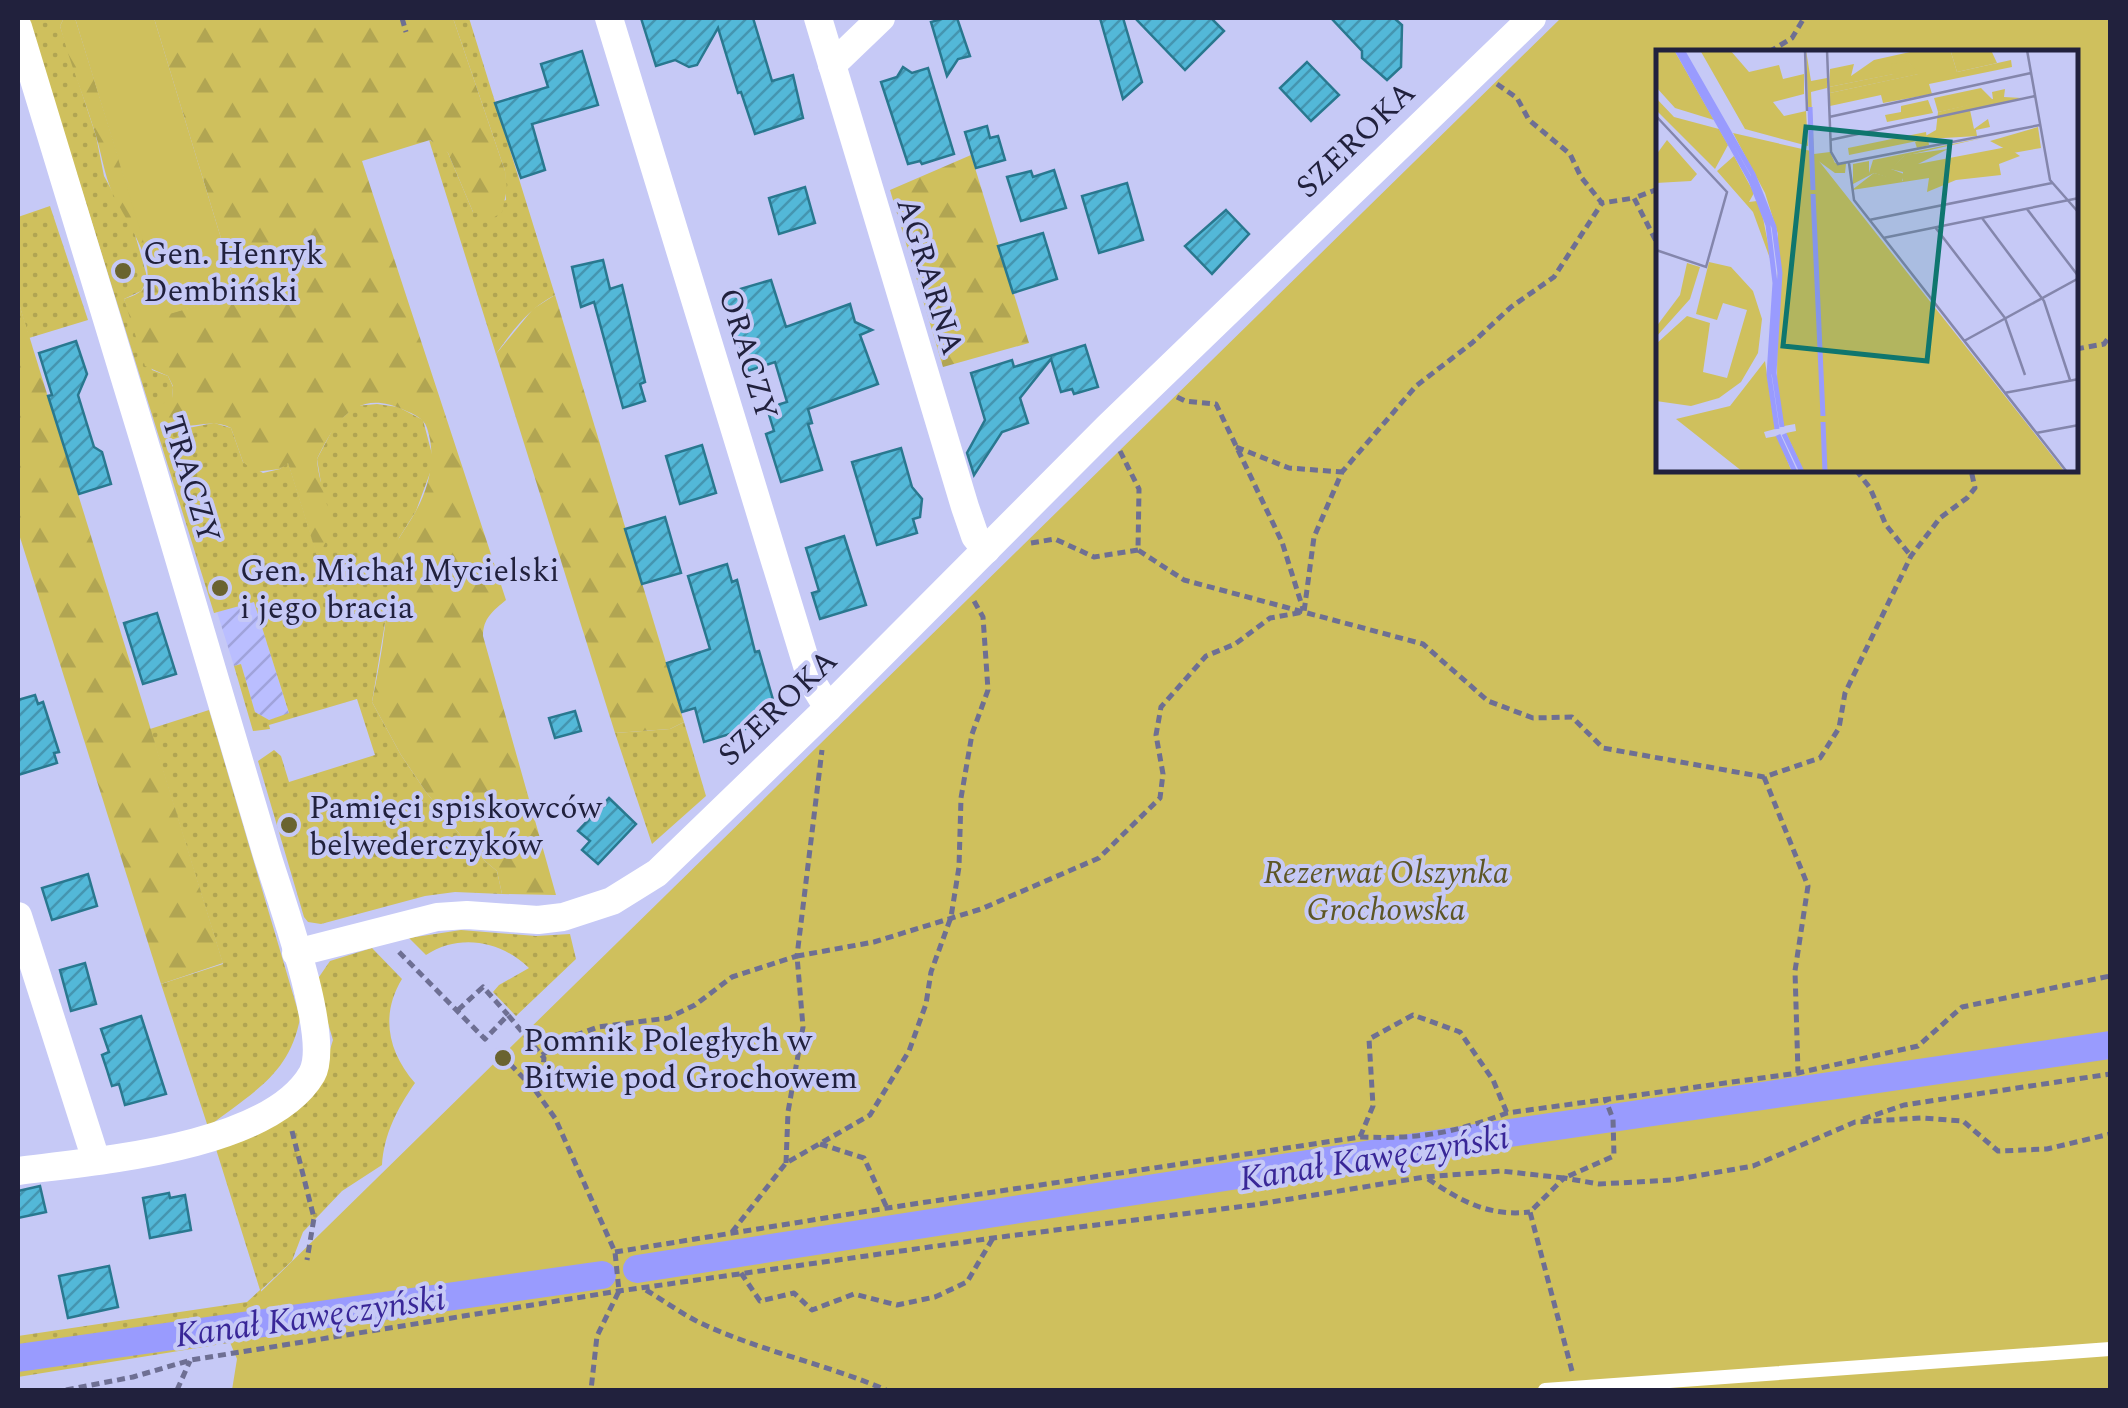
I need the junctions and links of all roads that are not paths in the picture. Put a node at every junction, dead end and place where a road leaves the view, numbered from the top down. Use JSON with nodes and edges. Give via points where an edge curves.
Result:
{"nodes":[{"id":1,"x":609,"y":18,"type":"edge"},
{"id":2,"x":818,"y":18,"type":"edge"},
{"id":3,"x":881,"y":18,"type":"edge"},
{"id":4,"x":1532,"y":18,"type":"edge"},
{"id":5,"x":18,"y":28,"type":"edge"},
{"id":6,"x":832,"y":65,"type":"junction"},
{"id":7,"x":986,"y":550,"type":"junction"},
{"id":8,"x":828,"y":708,"type":"junction"},
{"id":9,"x":18,"y":916,"type":"edge"},
{"id":10,"x":296,"y":953,"type":"junction"},
{"id":11,"x":96,"y":1160,"type":"junction"},
{"id":12,"x":18,"y":1171,"type":"edge"},
{"id":13,"x":2110,"y":1349,"type":"edge"},
{"id":14,"x":1576,"y":1388,"type":"edge"},
{"id":15,"x":1545,"y":1390,"type":"edge"}],
"edges":[{"from":1,"to":8,"type":"street","name":"ORACZY","via":[[807,665]]},
{"from":2,"to":6,"type":"street","name":"AGRARNA"},
{"from":3,"to":6,"type":"street"},
{"from":4,"to":7,"type":"street","name":"SZEROKA"},
{"from":5,"to":10,"type":"street","name":"TRACZY"},
{"from":6,"to":7,"type":"street","name":"AGRARNA","via":[[974,536]]},
{"from":7,"to":8,"type":"street","name":"SZEROKA"},
{"from":8,"to":10,"type":"street","name":"SZEROKA","via":[[657,872],[612,902],[548,919],[438,917]]},
{"from":9,"to":11,"type":"street"},
{"from":10,"to":11,"type":"street","via":[[315,1020],[318,1060],[305,1084],[245,1125],[209,1140]]},
{"from":11,"to":12,"type":"street"},
{"from":13,"to":14,"type":"lane"},
{"from":14,"to":15,"type":"lane"}]}
